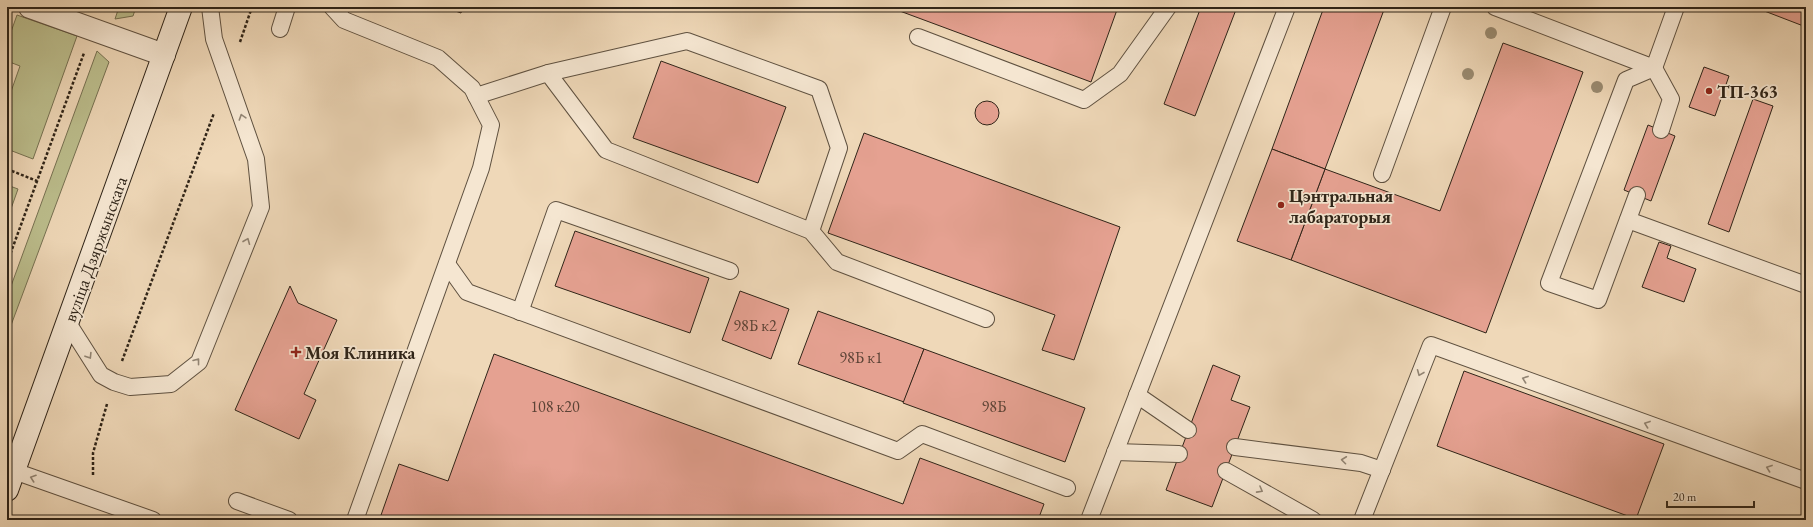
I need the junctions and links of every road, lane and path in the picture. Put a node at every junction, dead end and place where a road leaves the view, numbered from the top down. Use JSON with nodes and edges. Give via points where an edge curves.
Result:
{"nodes":[{"id":1,"x":30,"y":7,"type":"edge"},
{"id":2,"x":181,"y":7,"type":"edge"},
{"id":3,"x":210,"y":7,"type":"edge"},
{"id":4,"x":252,"y":7,"type":"edge"},
{"id":5,"x":287,"y":7,"type":"edge"},
{"id":6,"x":332,"y":7,"type":"edge"},
{"id":7,"x":1168,"y":7,"type":"edge"},
{"id":8,"x":1287,"y":7,"type":"edge"},
{"id":9,"x":1443,"y":7,"type":"edge"},
{"id":10,"x":1495,"y":7,"type":"edge"},
{"id":11,"x":1676,"y":7,"type":"edge"},
{"id":12,"x":280,"y":29,"type":"dead end"},
{"id":13,"x":92,"y":30,"type":"junction"},
{"id":14,"x":918,"y":37,"type":"dead end"},
{"id":15,"x":237,"y":50,"type":"dead end"},
{"id":16,"x":164,"y":55,"type":"junction"},
{"id":17,"x":1654,"y":68,"type":"junction"},
{"id":18,"x":548,"y":73,"type":"junction"},
{"id":19,"x":228,"y":76,"type":"junction"},
{"id":20,"x":476,"y":96,"type":"junction"},
{"id":21,"x":1661,"y":130,"type":"dead end"},
{"id":22,"x":7,"y":169,"type":"edge"},
{"id":23,"x":1382,"y":174,"type":"dead end"},
{"id":24,"x":37,"y":181,"type":"junction"},
{"id":25,"x":1637,"y":195,"type":"dead end"},
{"id":26,"x":1628,"y":220,"type":"junction"},
{"id":27,"x":810,"y":231,"type":"junction"},
{"id":28,"x":7,"y":263,"type":"edge"},
{"id":29,"x":446,"y":264,"type":"junction"},
{"id":30,"x":730,"y":271,"type":"dead end"},
{"id":31,"x":1806,"y":285,"type":"edge"},
{"id":32,"x":520,"y":312,"type":"junction"},
{"id":33,"x":986,"y":319,"type":"dead end"},
{"id":34,"x":68,"y":323,"type":"junction"},
{"id":35,"x":114,"y":382,"type":"junction"},
{"id":36,"x":1137,"y":396,"type":"junction"},
{"id":37,"x":1188,"y":430,"type":"dead end"},
{"id":38,"x":1236,"y":447,"type":"dead end"},
{"id":39,"x":1115,"y":452,"type":"junction"},
{"id":40,"x":1179,"y":454,"type":"dead end"},
{"id":41,"x":1382,"y":470,"type":"junction"},
{"id":42,"x":1226,"y":471,"type":"dead end"},
{"id":43,"x":10,"y":481,"type":"edge"},
{"id":44,"x":1806,"y":481,"type":"edge"},
{"id":45,"x":1066,"y":488,"type":"dead end"},
{"id":46,"x":93,"y":499,"type":"junction"},
{"id":47,"x":237,"y":501,"type":"dead end"},
{"id":48,"x":153,"y":520,"type":"edge"},
{"id":49,"x":289,"y":520,"type":"edge"},
{"id":50,"x":355,"y":520,"type":"edge"},
{"id":51,"x":1089,"y":520,"type":"edge"},
{"id":52,"x":1313,"y":520,"type":"edge"},
{"id":53,"x":1362,"y":520,"type":"edge"}],
"edges":[{"from":1,"to":13,"type":"main road"},
{"from":2,"to":16,"type":"main road","name":"вуліца Дзяржынскага"},
{"from":3,"to":19,"type":"lane","via":[[214,39]]},
{"from":4,"to":15,"type":"path"},
{"from":5,"to":12,"type":"lane"},
{"from":6,"to":20,"type":"lane","via":[[344,20],[438,58],[472,88]]},
{"from":7,"to":14,"type":"lane","via":[[1120,74],[1084,100]]},
{"from":8,"to":36,"type":"lane"},
{"from":9,"to":23,"type":"lane"},
{"from":10,"to":17,"type":"lane"},
{"from":11,"to":17,"type":"lane"},
{"from":13,"to":16,"type":"main road"},
{"from":13,"to":24,"type":"path"},
{"from":16,"to":34,"type":"main road","name":"вуліца Дзяржынскага"},
{"from":17,"to":21,"type":"lane","via":[[1671,99]]},
{"from":17,"to":26,"type":"lane","via":[[1626,80],[1549,283],[1598,300]]},
{"from":18,"to":20,"type":"lane"},
{"from":18,"to":27,"type":"lane","via":[[606,150]]},
{"from":18,"to":27,"type":"lane","via":[[687,41],[819,89],[839,148]]},
{"from":19,"to":35,"type":"path"},
{"from":35,"to":19,"type":"lane","one_way":true,"via":[[130,387],[171,384],[199,362],[261,207],[256,159]]},
{"from":20,"to":29,"type":"lane","via":[[491,125],[481,168]]},
{"from":22,"to":24,"type":"path"},
{"from":24,"to":28,"type":"path"},
{"from":25,"to":26,"type":"lane"},
{"from":26,"to":31,"type":"lane"},
{"from":27,"to":33,"type":"lane","via":[[837,262]]},
{"from":29,"to":32,"type":"lane","via":[[468,292]]},
{"from":29,"to":50,"type":"lane"},
{"from":30,"to":32,"type":"lane","via":[[556,210]]},
{"from":32,"to":45,"type":"lane","via":[[898,451],[922,434]]},
{"from":34,"to":35,"type":"lane","one_way":true,"via":[[101,375]]},
{"from":34,"to":43,"type":"main road","name":"вуліца Дзяржынскага"},
{"from":35,"to":46,"type":"path","via":[[93,453]]},
{"from":36,"to":37,"type":"lane"},
{"from":36,"to":39,"type":"lane"},
{"from":41,"to":38,"type":"lane","one_way":true,"via":[[1361,462]]},
{"from":39,"to":40,"type":"lane"},
{"from":39,"to":51,"type":"lane"},
{"from":44,"to":41,"type":"lane","one_way":true,"via":[[1431,345]]},
{"from":41,"to":53,"type":"lane"},
{"from":42,"to":52,"type":"lane","one_way":true},
{"from":46,"to":43,"type":"lane","one_way":true,"via":[[53,485]]},
{"from":46,"to":48,"type":"lane"},
{"from":47,"to":49,"type":"lane"}]}
